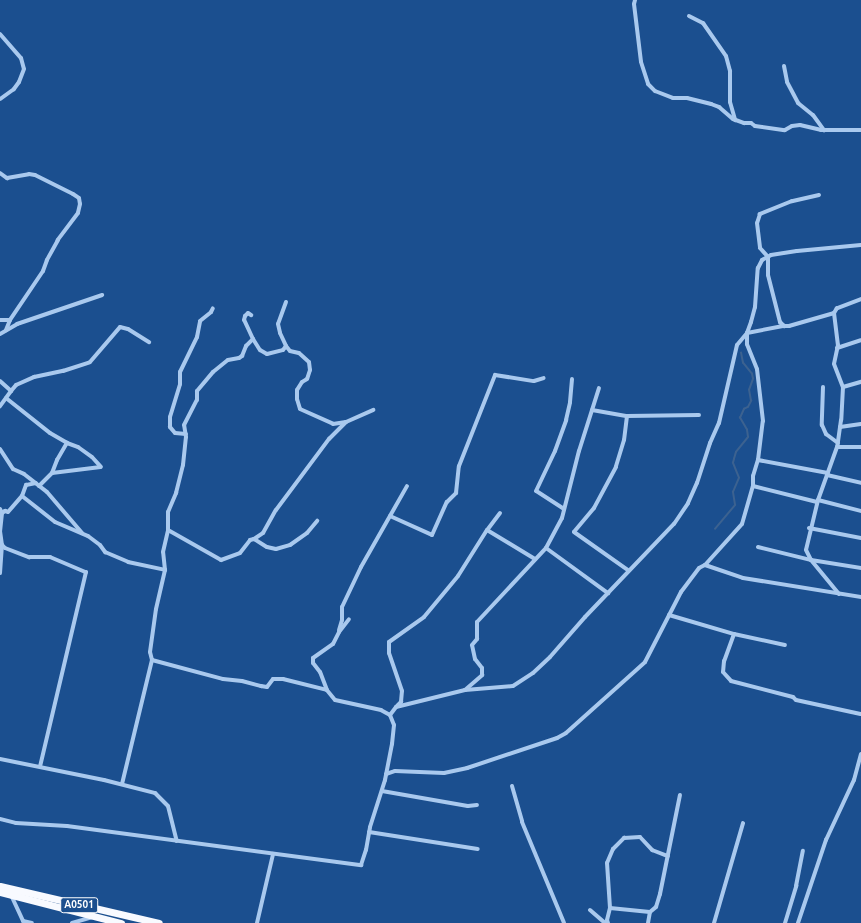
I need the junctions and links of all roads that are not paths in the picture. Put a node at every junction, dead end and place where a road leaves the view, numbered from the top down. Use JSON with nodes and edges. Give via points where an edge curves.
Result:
{"nodes":[{"id":1,"x":635,"y":0,"type":"edge"},
{"id":2,"x":689,"y":16,"type":"dead end"},
{"id":3,"x":0,"y":34,"type":"edge"},
{"id":4,"x":784,"y":66,"type":"dead end"},
{"id":5,"x":0,"y":99,"type":"edge"},
{"id":6,"x":735,"y":120,"type":"junction"},
{"id":7,"x":824,"y":130,"type":"junction"},
{"id":8,"x":861,"y":130,"type":"edge"},
{"id":9,"x":0,"y":173,"type":"edge"},
{"id":10,"x":819,"y":195,"type":"dead end"},
{"id":11,"x":861,"y":245,"type":"edge"},
{"id":12,"x":768,"y":257,"type":"junction"},
{"id":13,"x":102,"y":294,"type":"dead end"},
{"id":14,"x":861,"y":299,"type":"edge"},
{"id":15,"x":286,"y":302,"type":"dead end"},
{"id":16,"x":213,"y":308,"type":"dead end"},
{"id":17,"x":834,"y":313,"type":"junction"},
{"id":18,"x":251,"y":315,"type":"dead end"},
{"id":19,"x":0,"y":320,"type":"edge"},
{"id":20,"x":10,"y":320,"type":"junction"},
{"id":21,"x":784,"y":326,"type":"junction"},
{"id":22,"x":6,"y":330,"type":"junction"},
{"id":23,"x":747,"y":333,"type":"junction"},
{"id":24,"x":0,"y":334,"type":"edge"},
{"id":25,"x":252,"y":339,"type":"junction"},
{"id":26,"x":861,"y":340,"type":"edge"},
{"id":27,"x":149,"y":342,"type":"dead end"},
{"id":28,"x":286,"y":346,"type":"junction"},
{"id":29,"x":837,"y":348,"type":"junction"},
{"id":30,"x":544,"y":378,"type":"dead end"},
{"id":31,"x":572,"y":379,"type":"dead end"},
{"id":32,"x":0,"y":382,"type":"edge"},
{"id":33,"x":861,"y":382,"type":"edge"},
{"id":34,"x":823,"y":387,"type":"dead end"},
{"id":35,"x":599,"y":388,"type":"dead end"},
{"id":36,"x":843,"y":388,"type":"junction"},
{"id":37,"x":11,"y":391,"type":"junction"},
{"id":38,"x":6,"y":398,"type":"junction"},
{"id":39,"x":0,"y":406,"type":"edge"},
{"id":40,"x":373,"y":410,"type":"dead end"},
{"id":41,"x":592,"y":410,"type":"junction"},
{"id":42,"x":698,"y":415,"type":"dead end"},
{"id":43,"x":627,"y":416,"type":"junction"},
{"id":44,"x":346,"y":422,"type":"junction"},
{"id":45,"x":861,"y":424,"type":"edge"},
{"id":46,"x":840,"y":427,"type":"junction"},
{"id":47,"x":186,"y":434,"type":"junction"},
{"id":48,"x":67,"y":443,"type":"junction"},
{"id":49,"x":838,"y":445,"type":"junction"},
{"id":50,"x":861,"y":447,"type":"edge"},
{"id":51,"x":0,"y":449,"type":"edge"},
{"id":52,"x":758,"y":460,"type":"junction"},
{"id":53,"x":52,"y":473,"type":"junction"},
{"id":54,"x":828,"y":474,"type":"junction"},
{"id":55,"x":861,"y":483,"type":"edge"},
{"id":56,"x":38,"y":484,"type":"junction"},
{"id":57,"x":407,"y":486,"type":"dead end"},
{"id":58,"x":753,"y":486,"type":"junction"},
{"id":59,"x":22,"y":496,"type":"junction"},
{"id":60,"x":817,"y":501,"type":"junction"},
{"id":61,"x":564,"y":509,"type":"junction"},
{"id":62,"x":1,"y":511,"type":"edge"},
{"id":63,"x":861,"y":511,"type":"edge"},
{"id":64,"x":500,"y":513,"type":"dead end"},
{"id":65,"x":390,"y":516,"type":"junction"},
{"id":66,"x":317,"y":521,"type":"dead end"},
{"id":67,"x":810,"y":528,"type":"junction"},
{"id":68,"x":168,"y":530,"type":"junction"},
{"id":69,"x":487,"y":530,"type":"junction"},
{"id":70,"x":83,"y":534,"type":"junction"},
{"id":71,"x":861,"y":538,"type":"edge"},
{"id":72,"x":254,"y":539,"type":"junction"},
{"id":73,"x":2,"y":545,"type":"junction"},
{"id":74,"x":758,"y":547,"type":"dead end"},
{"id":75,"x":546,"y":548,"type":"junction"},
{"id":76,"x":535,"y":559,"type":"junction"},
{"id":77,"x":811,"y":560,"type":"junction"},
{"id":78,"x":705,"y":565,"type":"junction"},
{"id":79,"x":861,"y":568,"type":"edge"},
{"id":80,"x":165,"y":570,"type":"junction"},
{"id":81,"x":629,"y":571,"type":"junction"},
{"id":82,"x":0,"y":573,"type":"edge"},
{"id":83,"x":608,"y":593,"type":"junction"},
{"id":84,"x":840,"y":594,"type":"junction"},
{"id":85,"x":861,"y":597,"type":"edge"},
{"id":86,"x":669,"y":615,"type":"junction"},
{"id":87,"x":349,"y":619,"type":"dead end"},
{"id":88,"x":339,"y":632,"type":"junction"},
{"id":89,"x":734,"y":634,"type":"junction"},
{"id":90,"x":785,"y":645,"type":"dead end"},
{"id":91,"x":152,"y":660,"type":"junction"},
{"id":92,"x":327,"y":690,"type":"junction"},
{"id":93,"x":465,"y":690,"type":"junction"},
{"id":94,"x":396,"y":707,"type":"junction"},
{"id":95,"x":861,"y":714,"type":"edge"},
{"id":96,"x":390,"y":715,"type":"junction"},
{"id":97,"x":861,"y":754,"type":"edge"},
{"id":98,"x":0,"y":759,"type":"edge"},
{"id":99,"x":40,"y":766,"type":"junction"},
{"id":100,"x":386,"y":774,"type":"junction"},
{"id":101,"x":122,"y":784,"type":"junction"},
{"id":102,"x":512,"y":786,"type":"dead end"},
{"id":103,"x":382,"y":791,"type":"junction"},
{"id":104,"x":680,"y":795,"type":"dead end"},
{"id":105,"x":477,"y":805,"type":"dead end"},
{"id":106,"x":0,"y":819,"type":"edge"},
{"id":107,"x":743,"y":823,"type":"dead end"},
{"id":108,"x":369,"y":832,"type":"junction"},
{"id":109,"x":177,"y":841,"type":"junction"},
{"id":110,"x":478,"y":849,"type":"dead end"},
{"id":111,"x":803,"y":851,"type":"dead end"},
{"id":112,"x":272,"y":854,"type":"junction"},
{"id":113,"x":668,"y":856,"type":"junction"},
{"id":114,"x":0,"y":886,"type":"edge"},
{"id":115,"x":0,"y":892,"type":"edge"},
{"id":116,"x":11,"y":895,"type":"junction"},
{"id":117,"x":610,"y":908,"type":"junction"},
{"id":118,"x":590,"y":910,"type":"dead end"},
{"id":119,"x":650,"y":912,"type":"junction"},
{"id":120,"x":94,"y":916,"type":"junction"},
{"id":121,"x":32,"y":923,"type":"edge"},
{"id":122,"x":72,"y":923,"type":"edge"},
{"id":123,"x":121,"y":923,"type":"edge"},
{"id":124,"x":158,"y":923,"type":"edge"},
{"id":125,"x":257,"y":923,"type":"edge"},
{"id":126,"x":564,"y":923,"type":"edge"},
{"id":127,"x":605,"y":923,"type":"edge"},
{"id":128,"x":608,"y":923,"type":"edge"},
{"id":129,"x":648,"y":923,"type":"edge"},
{"id":130,"x":714,"y":923,"type":"edge"},
{"id":131,"x":785,"y":923,"type":"edge"},
{"id":132,"x":798,"y":923,"type":"edge"}],
"edges":[{"from":1,"to":6,"type":"street","via":[[641,62],[648,84],[662,95],[693,98],[712,104]]},
{"from":2,"to":6,"type":"street","via":[[703,23],[726,56],[730,71],[730,102]]},
{"from":3,"to":5,"type":"street","via":[[21,58],[24,68],[16,85]]},
{"from":4,"to":7,"type":"street","via":[[787,82],[798,102],[813,115]]},
{"from":6,"to":7,"type":"street","via":[[780,130],[800,125]]},
{"from":7,"to":8,"type":"street"},
{"from":9,"to":20,"type":"street","via":[[7,178],[35,174],[79,198],[80,204],[78,213],[47,260],[44,271]]},
{"from":10,"to":12,"type":"street","via":[[792,201],[760,214],[757,223],[760,248]]},
{"from":11,"to":12,"type":"street","via":[[817,248]]},
{"from":12,"to":21,"type":"street","via":[[768,275],[778,317]]},
{"from":12,"to":23,"type":"street","via":[[762,260],[758,268],[755,307]]},
{"from":13,"to":22,"type":"street","via":[[36,319],[24,321]]},
{"from":14,"to":17,"type":"street","via":[[837,308]]},
{"from":15,"to":28,"type":"street","via":[[278,324]]},
{"from":16,"to":47,"type":"street","via":[[200,321],[196,337],[180,372],[180,384],[170,417],[170,427],[175,433]]},
{"from":17,"to":21,"type":"street"},
{"from":17,"to":29,"type":"street"},
{"from":18,"to":25,"type":"street","via":[[244,316],[244,320]]},
{"from":19,"to":20,"type":"street"},
{"from":20,"to":22,"type":"street"},
{"from":21,"to":23,"type":"street"},
{"from":22,"to":24,"type":"street"},
{"from":23,"to":52,"type":"street","via":[[747,344],[757,369],[763,421]]},
{"from":23,"to":81,"type":"street","via":[[737,345],[720,424],[710,443],[688,503],[674,524]]},
{"from":25,"to":28,"type":"street","via":[[260,350],[267,354],[283,350]]},
{"from":25,"to":47,"type":"street","via":[[242,356],[222,364],[197,391],[197,400],[184,425]]},
{"from":26,"to":29,"type":"street"},
{"from":27,"to":37,"type":"street","via":[[120,327],[90,362],[63,372],[34,377],[16,385]]},
{"from":28,"to":44,"type":"street","via":[[309,362],[307,379],[297,390],[300,409],[334,424]]},
{"from":29,"to":36,"type":"street","via":[[834,364]]},
{"from":30,"to":65,"type":"street","via":[[534,381],[495,375],[459,466],[456,493],[447,502],[432,535]]},
{"from":31,"to":61,"type":"street","via":[[566,420],[555,451],[536,490]]},
{"from":32,"to":37,"type":"street"},
{"from":33,"to":36,"type":"street"},
{"from":34,"to":49,"type":"street","via":[[822,425],[826,434]]},
{"from":35,"to":41,"type":"street"},
{"from":36,"to":46,"type":"street"},
{"from":37,"to":38,"type":"street"},
{"from":38,"to":39,"type":"street"},
{"from":38,"to":48,"type":"street","via":[[50,433]]},
{"from":40,"to":44,"type":"street"},
{"from":41,"to":43,"type":"street"},
{"from":41,"to":61,"type":"street"},
{"from":42,"to":43,"type":"street"},
{"from":43,"to":81,"type":"street","via":[[624,440],[616,467],[594,508],[574,532]]},
{"from":44,"to":72,"type":"street","via":[[318,453],[276,510],[263,533]]},
{"from":45,"to":46,"type":"street"},
{"from":46,"to":49,"type":"street"},
{"from":47,"to":68,"type":"street","via":[[183,465],[168,512]]},
{"from":48,"to":53,"type":"street"},
{"from":48,"to":53,"type":"street","via":[[83,450],[101,467]]},
{"from":49,"to":50,"type":"street"},
{"from":49,"to":54,"type":"street"},
{"from":51,"to":56,"type":"street","via":[[13,469]]},
{"from":52,"to":54,"type":"street"},
{"from":52,"to":58,"type":"street","via":[[754,468]]},
{"from":53,"to":56,"type":"street"},
{"from":54,"to":55,"type":"street"},
{"from":54,"to":60,"type":"street"},
{"from":56,"to":59,"type":"street","via":[[26,485]]},
{"from":56,"to":70,"type":"street"},
{"from":57,"to":65,"type":"street"},
{"from":58,"to":60,"type":"street"},
{"from":58,"to":78,"type":"street","via":[[742,524]]},
{"from":59,"to":62,"type":"street","via":[[8,512]]},
{"from":59,"to":70,"type":"street","via":[[55,522]]},
{"from":60,"to":63,"type":"street"},
{"from":60,"to":67,"type":"street"},
{"from":61,"to":75,"type":"street","via":[[560,523]]},
{"from":62,"to":73,"type":"street"},
{"from":64,"to":69,"type":"street"},
{"from":65,"to":88,"type":"street","via":[[342,607]]},
{"from":66,"to":72,"type":"street","via":[[307,533],[290,545],[276,549]]},
{"from":67,"to":71,"type":"street"},
{"from":67,"to":77,"type":"street","via":[[806,550]]},
{"from":68,"to":72,"type":"street","via":[[221,560],[240,553],[250,540]]},
{"from":68,"to":80,"type":"street","via":[[163,552]]},
{"from":69,"to":76,"type":"street"},
{"from":69,"to":94,"type":"street","via":[[458,576],[424,617],[389,642],[389,653],[402,691],[401,702]]},
{"from":70,"to":80,"type":"street","via":[[115,557]]},
{"from":73,"to":82,"type":"street"},
{"from":73,"to":99,"type":"street","via":[[30,557],[50,557],[86,572]]},
{"from":74,"to":77,"type":"street"},
{"from":75,"to":76,"type":"street"},
{"from":75,"to":83,"type":"street"},
{"from":76,"to":93,"type":"street","via":[[477,622],[477,639],[472,645],[475,659],[482,668],[482,675]]},
{"from":77,"to":79,"type":"street"},
{"from":77,"to":84,"type":"street"},
{"from":78,"to":84,"type":"street","via":[[742,578]]},
{"from":78,"to":86,"type":"street","via":[[699,568],[681,592]]},
{"from":80,"to":91,"type":"street","via":[[156,609],[150,652]]},
{"from":81,"to":83,"type":"street"},
{"from":83,"to":93,"type":"street","via":[[550,657],[525,678],[513,686]]},
{"from":84,"to":85,"type":"street"},
{"from":86,"to":89,"type":"street"},
{"from":86,"to":100,"type":"street","via":[[645,662],[566,733],[467,768],[444,772],[395,771]]},
{"from":87,"to":88,"type":"street"},
{"from":88,"to":92,"type":"street","via":[[333,644],[314,658],[312,663],[320,672]]},
{"from":89,"to":90,"type":"street"},
{"from":89,"to":95,"type":"street","via":[[724,661],[723,672],[731,681],[793,697],[796,700]]},
{"from":91,"to":92,"type":"street","via":[[261,686],[267,687],[273,679],[283,679]]},
{"from":91,"to":101,"type":"street"},
{"from":92,"to":96,"type":"street","via":[[341,702],[381,710]]},
{"from":93,"to":94,"type":"street"},
{"from":94,"to":96,"type":"street"},
{"from":96,"to":100,"type":"street","via":[[394,734]]},
{"from":97,"to":132,"type":"street","via":[[854,780],[826,840]]},
{"from":98,"to":99,"type":"street"},
{"from":99,"to":101,"type":"street"},
{"from":100,"to":103,"type":"street"},
{"from":101,"to":109,"type":"street","via":[[155,793],[168,806]]},
{"from":102,"to":126,"type":"street","via":[[522,822]]},
{"from":103,"to":105,"type":"street","via":[[468,806]]},
{"from":103,"to":108,"type":"street"},
{"from":104,"to":113,"type":"street"},
{"from":106,"to":109,"type":"street"},
{"from":107,"to":130,"type":"street"},
{"from":108,"to":110,"type":"street"},
{"from":108,"to":112,"type":"street","via":[[361,865]]},
{"from":109,"to":112,"type":"street"},
{"from":111,"to":131,"type":"street"},
{"from":112,"to":125,"type":"street"},
{"from":113,"to":117,"type":"street","via":[[652,850],[640,838],[624,838],[613,849],[607,864]]},
{"from":113,"to":119,"type":"street","via":[[656,907]]},
{"from":114,"to":124,"type":"highway","number":"A0501"},
{"from":115,"to":116,"type":"highway","number":"A0501"},
{"from":116,"to":120,"type":"highway","number":"A0501"},
{"from":116,"to":121,"type":"street","via":[[23,921]]},
{"from":117,"to":119,"type":"street"},
{"from":117,"to":128,"type":"street"},
{"from":118,"to":127,"type":"street"},
{"from":119,"to":129,"type":"street"},
{"from":120,"to":122,"type":"street"},
{"from":120,"to":123,"type":"highway","number":"A0501"}]}
